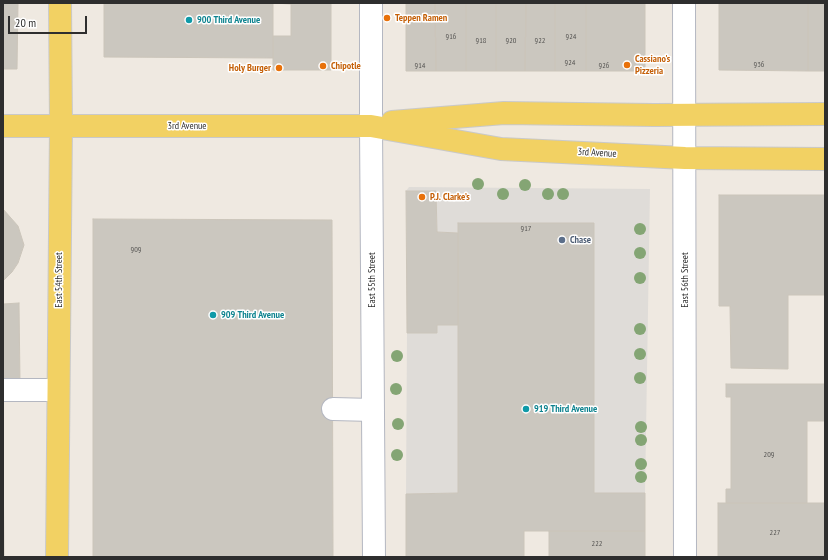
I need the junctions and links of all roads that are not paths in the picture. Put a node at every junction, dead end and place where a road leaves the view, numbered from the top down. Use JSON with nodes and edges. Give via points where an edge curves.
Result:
{"nodes":[{"id":1,"x":60,"y":3,"type":"edge"},
{"id":2,"x":371,"y":3,"type":"edge"},
{"id":3,"x":684,"y":3,"type":"edge"},
{"id":4,"x":685,"y":114,"type":"junction"},
{"id":5,"x":825,"y":114,"type":"edge"},
{"id":6,"x":3,"y":126,"type":"edge"},
{"id":7,"x":60,"y":126,"type":"junction"},
{"id":8,"x":371,"y":126,"type":"junction"},
{"id":9,"x":685,"y":158,"type":"junction"},
{"id":10,"x":825,"y":159,"type":"edge"},
{"id":11,"x":3,"y":390,"type":"edge"},
{"id":12,"x":58,"y":390,"type":"junction"},
{"id":13,"x":333,"y":409,"type":"dead end"},
{"id":14,"x":372,"y":410,"type":"junction"},
{"id":15,"x":57,"y":557,"type":"edge"},
{"id":16,"x":374,"y":557,"type":"edge"},
{"id":17,"x":685,"y":557,"type":"edge"}],
"edges":[{"from":1,"to":7,"type":"main road","name":"East 54th Street"},
{"from":2,"to":8,"type":"street","name":"East 55th Street"},
{"from":3,"to":4,"type":"street","name":"East 56th Street"},
{"from":4,"to":5,"type":"main road","name":"3rd Avenue"},
{"from":4,"to":8,"type":"main road","name":"3rd Avenue","via":[[504,113],[400,121]]},
{"from":4,"to":9,"type":"street","name":"East 56th Street"},
{"from":6,"to":7,"type":"main road","name":"3rd Avenue"},
{"from":7,"to":8,"type":"main road","name":"3rd Avenue"},
{"from":7,"to":12,"type":"main road","name":"East 54th Street"},
{"from":8,"to":9,"type":"main road","name":"3rd Avenue","via":[[501,149]]},
{"from":8,"to":14,"type":"street","name":"East 55th Street"},
{"from":9,"to":10,"type":"main road","name":"3rd Avenue"},
{"from":9,"to":17,"type":"street","name":"East 56th Street"},
{"from":11,"to":12,"type":"street"},
{"from":12,"to":15,"type":"main road","name":"East 54th Street"},
{"from":13,"to":14,"type":"street"},
{"from":14,"to":16,"type":"street","name":"East 55th Street"}]}
